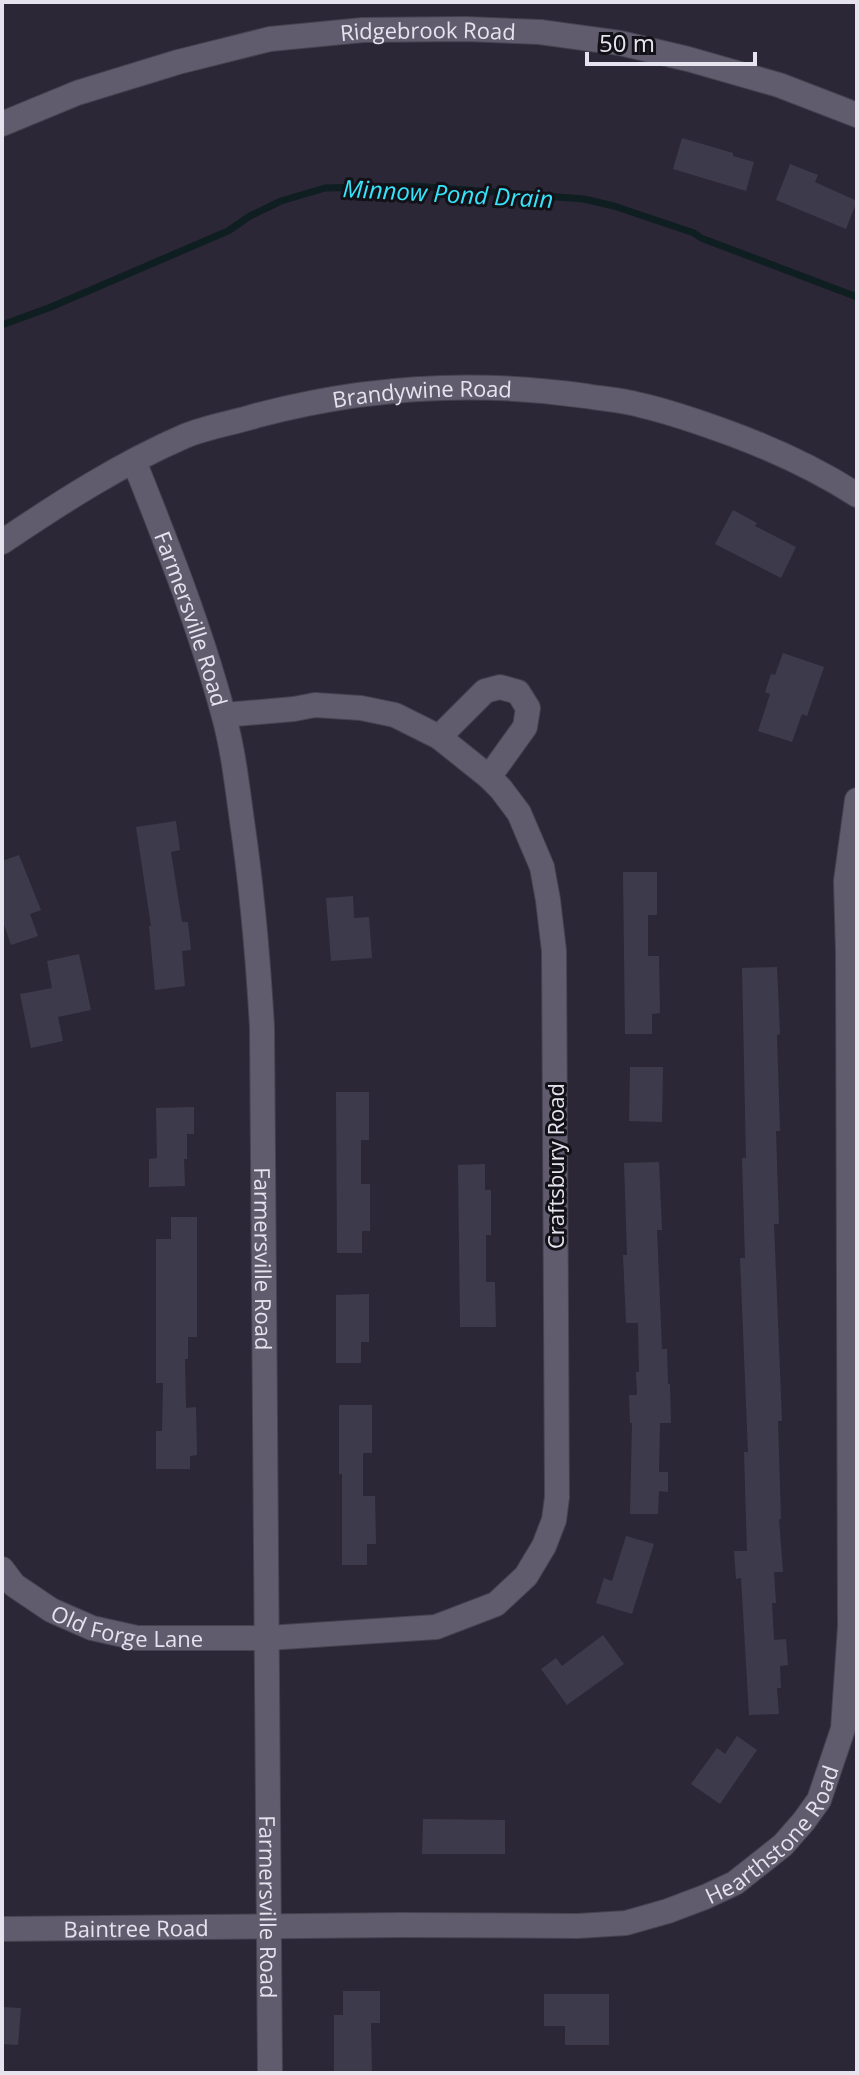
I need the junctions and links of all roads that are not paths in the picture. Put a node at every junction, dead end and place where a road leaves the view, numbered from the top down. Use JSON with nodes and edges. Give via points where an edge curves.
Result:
{"nodes":[{"id":1,"x":857,"y":115,"type":"edge"},
{"id":2,"x":2,"y":124,"type":"edge"},
{"id":3,"x":134,"y":461,"type":"junction"},
{"id":4,"x":857,"y":495,"type":"edge"},
{"id":5,"x":2,"y":542,"type":"edge"},
{"id":6,"x":224,"y":715,"type":"junction"},
{"id":7,"x":439,"y":737,"type":"junction"},
{"id":8,"x":489,"y":777,"type":"junction"},
{"id":9,"x":857,"y":800,"type":"edge"},
{"id":10,"x":2,"y":1569,"type":"edge"},
{"id":11,"x":268,"y":1638,"type":"junction"},
{"id":12,"x":270,"y":1928,"type":"junction"},
{"id":13,"x":2,"y":1929,"type":"edge"},
{"id":14,"x":270,"y":2073,"type":"edge"}],
"edges":[{"from":1,"to":2,"type":"street","name":"Ridgebrook Road","via":[[779,85],[620,43],[465,29],[378,30],[255,42],[77,93]]},
{"from":3,"to":4,"type":"street","name":"Brandywine Road","via":[[188,435],[332,399],[420,388],[492,387],[638,404],[769,448]]},
{"from":3,"to":5,"type":"street","name":"Brandywine Road"},
{"from":3,"to":6,"type":"street","name":"Farmersville Road","via":[[176,565]]},
{"from":6,"to":7,"type":"street","name":"Craftsbury Road","via":[[315,705],[361,708],[395,715]]},
{"from":6,"to":11,"type":"street","name":"Farmersville Road","via":[[251,883],[262,1027]]},
{"from":7,"to":8,"type":"street","name":"Craftsbury Road"},
{"from":7,"to":8,"type":"street","via":[[485,691],[500,687],[518,692],[528,708],[525,727]]},
{"from":8,"to":11,"type":"street","name":"Craftsbury Road","via":[[519,813],[542,867],[554,951],[554,1520],[526,1576],[496,1604],[436,1627]]},
{"from":9,"to":12,"type":"street","name":"Hearthstone Road","via":[[846,881],[850,1627],[843,1729],[819,1800],[783,1845],[735,1883],[626,1923]]},
{"from":10,"to":11,"type":"street","name":"Old Forge Lane","via":[[14,1585],[51,1610],[92,1628],[137,1638]]},
{"from":11,"to":12,"type":"street","name":"Farmersville Road"},
{"from":12,"to":13,"type":"street","name":"Baintree Road"},
{"from":12,"to":14,"type":"street","name":"Farmersville Road"}]}
